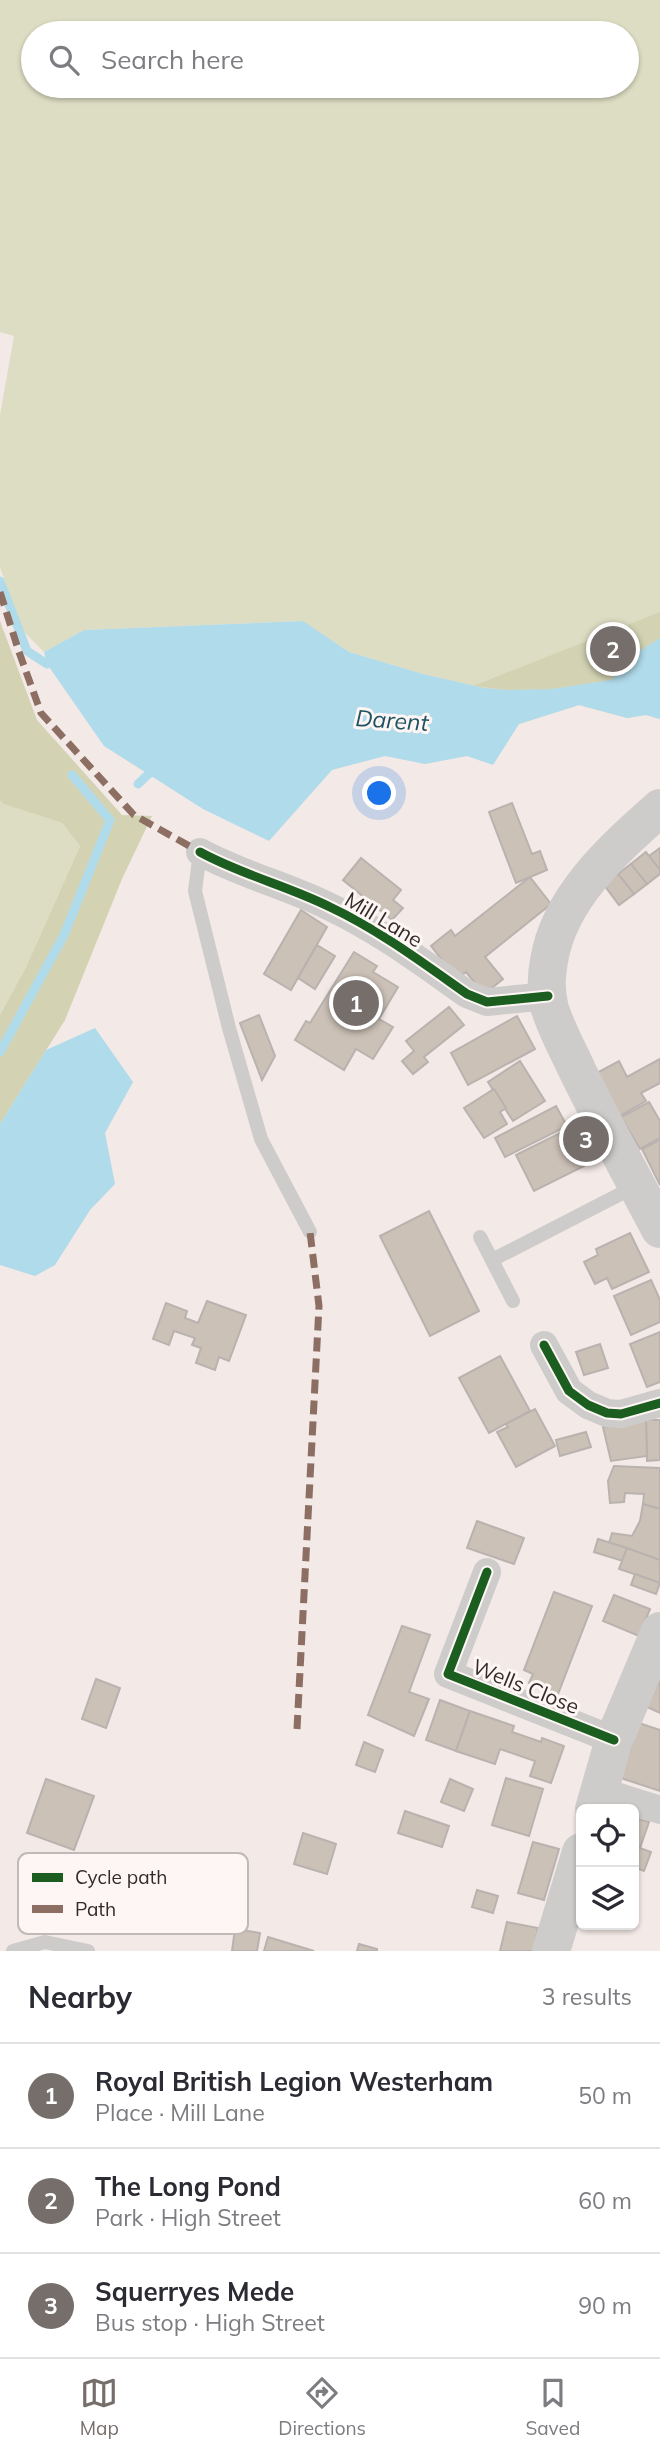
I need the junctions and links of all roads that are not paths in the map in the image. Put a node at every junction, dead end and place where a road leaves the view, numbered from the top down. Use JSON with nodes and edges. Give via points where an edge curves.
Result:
{"nodes":[{"id":1,"x":660,"y":808,"type":"edge"},
{"id":2,"x":200,"y":852,"type":"joint"},
{"id":3,"x":548,"y":996,"type":"junction"},
{"id":4,"x":637,"y":1186,"type":"junction"},
{"id":5,"x":660,"y":1229,"type":"edge"},
{"id":6,"x":310,"y":1232,"type":"dead end"},
{"id":7,"x":480,"y":1237,"type":"dead end"},
{"id":8,"x":492,"y":1260,"type":"junction"},
{"id":9,"x":513,"y":1301,"type":"dead end"},
{"id":10,"x":544,"y":1345,"type":"dead end"},
{"id":11,"x":660,"y":1404,"type":"edge"},
{"id":12,"x":488,"y":1573,"type":"dead end"},
{"id":13,"x":660,"y":1631,"type":"edge"},
{"id":14,"x":614,"y":1740,"type":"junction"},
{"id":15,"x":597,"y":1800,"type":"edge"},
{"id":16,"x":660,"y":1810,"type":"edge"},
{"id":17,"x":576,"y":1867,"type":"edge"},
{"id":18,"x":13,"y":1951,"type":"edge"},
{"id":19,"x":88,"y":1951,"type":"edge"},
{"id":20,"x":551,"y":1951,"type":"edge"}],
"edges":[{"from":1,"to":3,"type":"main road","via":[[594,873],[568,909],[549,960]]},
{"from":2,"to":3,"type":"street","name":"Mill Lane","via":[[358,921],[467,994],[487,1002]]},
{"from":2,"to":6,"type":"lane","via":[[195,891],[261,1139]]},
{"from":3,"to":4,"type":"main road","via":[[558,1030]]},
{"from":4,"to":5,"type":"main road"},
{"from":4,"to":8,"type":"lane"},
{"from":7,"to":8,"type":"lane"},
{"from":8,"to":9,"type":"lane"},
{"from":10,"to":11,"type":"street","via":[[569,1391],[588,1405],[621,1414]]},
{"from":12,"to":14,"type":"street","name":"Wells Close","via":[[448,1674]]},
{"from":13,"to":14,"type":"main road"},
{"from":14,"to":15,"type":"main road"},
{"from":15,"to":16,"type":"street"},
{"from":17,"to":20,"type":"main road"},
{"from":18,"to":19,"type":"lane","via":[[45,1942]]}]}
